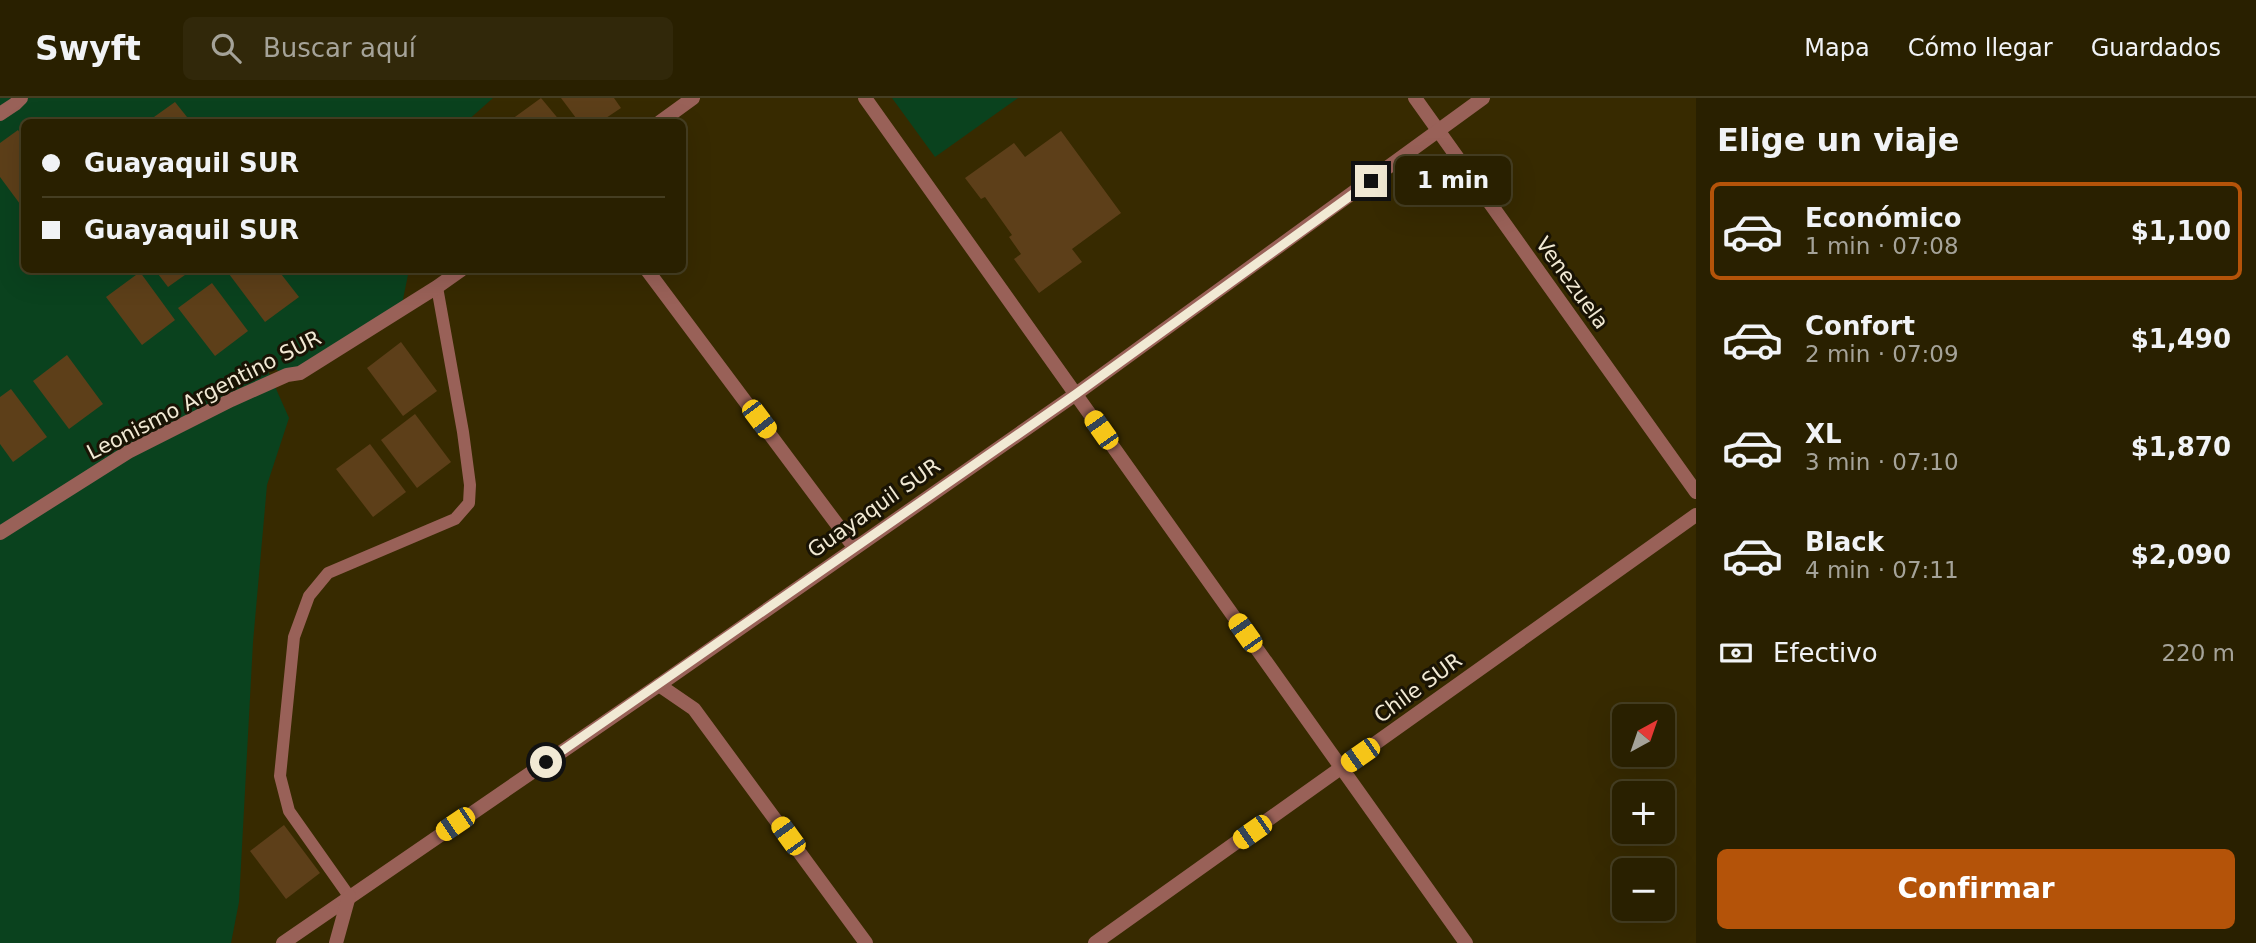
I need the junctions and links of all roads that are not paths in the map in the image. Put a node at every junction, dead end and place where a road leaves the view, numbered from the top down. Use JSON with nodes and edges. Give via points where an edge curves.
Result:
{"nodes":[{"id":1,"x":21,"y":98,"type":"edge"},
{"id":2,"x":693,"y":98,"type":"edge"},
{"id":3,"x":865,"y":98,"type":"edge"},
{"id":4,"x":1415,"y":98,"type":"edge"},
{"id":5,"x":1483,"y":98,"type":"edge"},
{"id":6,"x":0,"y":114,"type":"edge"},
{"id":7,"x":664,"y":119,"type":"edge"},
{"id":8,"x":1439,"y":132,"type":"junction"},
{"id":9,"x":457,"y":273,"type":"edge"},
{"id":10,"x":649,"y":273,"type":"edge"},
{"id":11,"x":437,"y":288,"type":"junction"},
{"id":12,"x":1076,"y":394,"type":"junction"},
{"id":13,"x":1696,"y":492,"type":"edge"},
{"id":14,"x":1696,"y":515,"type":"edge"},
{"id":15,"x":0,"y":533,"type":"edge"},
{"id":16,"x":854,"y":547,"type":"junction"},
{"id":17,"x":659,"y":685,"type":"junction"},
{"id":18,"x":1341,"y":768,"type":"junction"},
{"id":19,"x":349,"y":896,"type":"junction"},
{"id":20,"x":283,"y":943,"type":"edge"},
{"id":21,"x":336,"y":943,"type":"edge"},
{"id":22,"x":866,"y":943,"type":"edge"},
{"id":23,"x":1095,"y":943,"type":"edge"},
{"id":24,"x":1466,"y":943,"type":"edge"}],
"edges":[{"from":1,"to":6,"type":"street"},
{"from":2,"to":7,"type":"street"},
{"from":3,"to":12,"type":"street"},
{"from":4,"to":8,"type":"street","name":"Venezuela"},
{"from":5,"to":8,"type":"street","name":"Guayaquil SUR"},
{"from":8,"to":12,"type":"street","name":"Guayaquil SUR"},
{"from":8,"to":13,"type":"street","name":"Venezuela"},
{"from":9,"to":11,"type":"street","name":"Leonismo Argentino SUR"},
{"from":10,"to":16,"type":"street"},
{"from":11,"to":15,"type":"street","name":"Leonismo Argentino SUR","via":[[300,373],[231,400],[128,452]]},
{"from":11,"to":19,"type":"lane","via":[[463,432],[469,503],[455,519],[328,573],[309,596],[294,637],[280,776],[289,811]]},
{"from":12,"to":16,"type":"street","name":"Guayaquil SUR"},
{"from":12,"to":18,"type":"street"},
{"from":14,"to":18,"type":"street","name":"Chile SUR"},
{"from":16,"to":17,"type":"street","name":"Guayaquil SUR"},
{"from":17,"to":19,"type":"street","name":"Guayaquil SUR"},
{"from":17,"to":22,"type":"street","via":[[694,709]]},
{"from":18,"to":23,"type":"street","name":"Chile SUR"},
{"from":18,"to":24,"type":"street"},
{"from":19,"to":20,"type":"street","name":"Guayaquil SUR"},
{"from":19,"to":21,"type":"street"}]}
